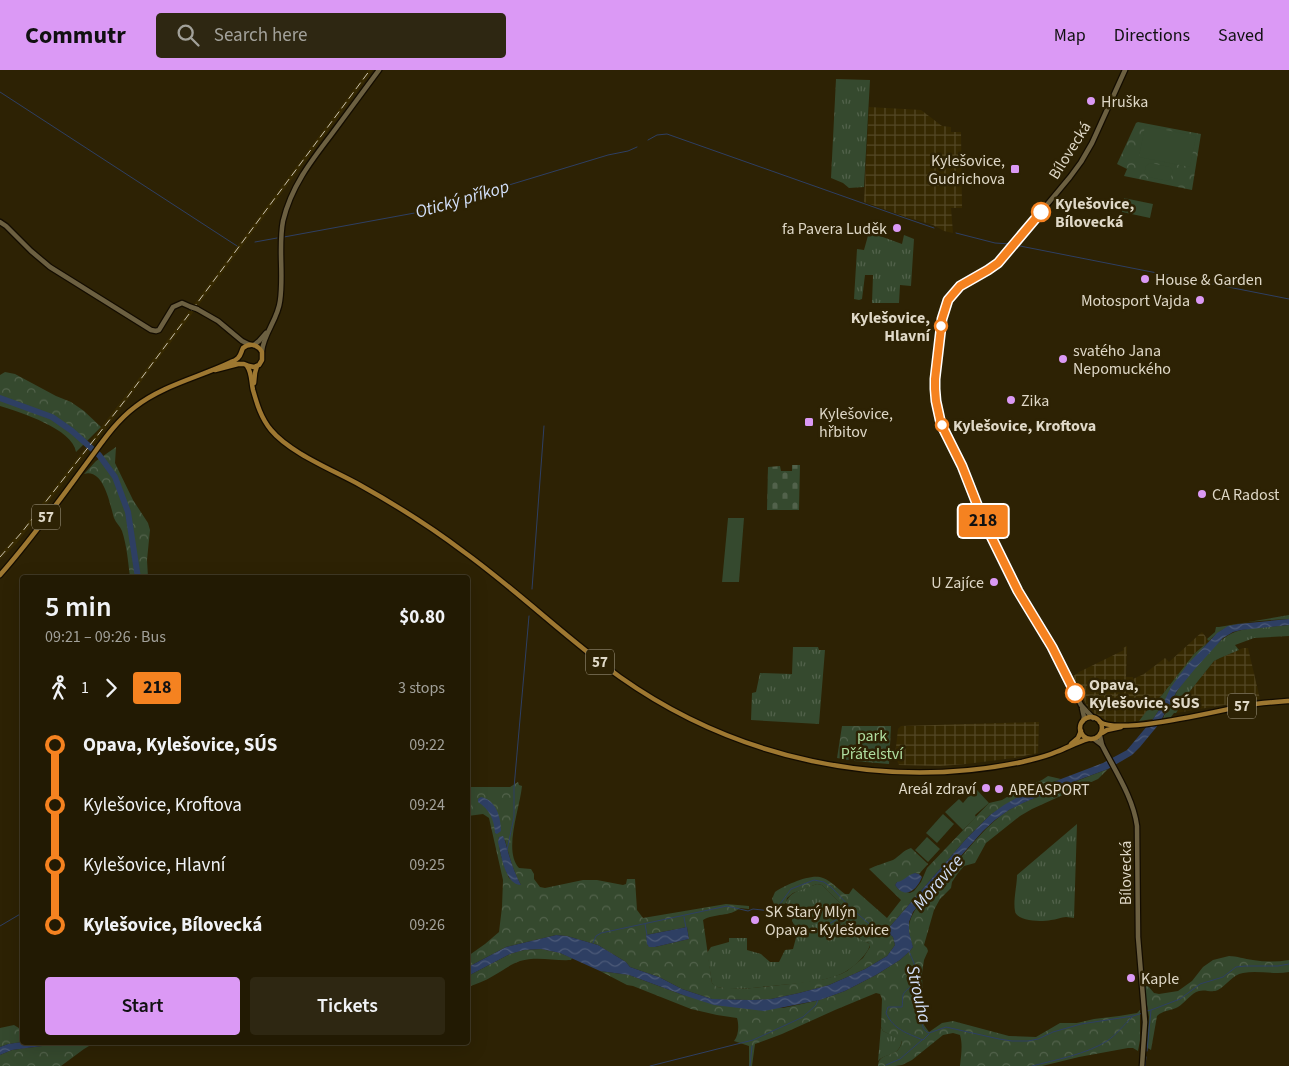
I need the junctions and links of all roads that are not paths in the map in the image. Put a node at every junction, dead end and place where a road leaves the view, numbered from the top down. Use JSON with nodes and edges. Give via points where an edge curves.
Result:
{"nodes":[{"id":1,"x":379,"y":70,"type":"edge"},
{"id":2,"x":1126,"y":70,"type":"edge"},
{"id":3,"x":0,"y":222,"type":"edge"},
{"id":4,"x":274,"y":322,"type":"junction"},
{"id":5,"x":235,"y":336,"type":"junction"},
{"id":6,"x":252,"y":345,"type":"junction"},
{"id":7,"x":262,"y":350,"type":"junction"},
{"id":8,"x":241,"y":353,"type":"junction"},
{"id":9,"x":246,"y":365,"type":"junction"},
{"id":10,"x":257,"y":366,"type":"junction"},
{"id":11,"x":215,"y":370,"type":"junction"},
{"id":12,"x":254,"y":394,"type":"junction"},
{"id":13,"x":0,"y":575,"type":"edge"},
{"id":14,"x":1289,"y":701,"type":"edge"},
{"id":15,"x":1082,"y":705,"type":"junction"},
{"id":16,"x":1093,"y":718,"type":"junction"},
{"id":17,"x":1083,"y":721,"type":"junction"},
{"id":18,"x":1100,"y":722,"type":"junction"},
{"id":19,"x":1135,"y":724,"type":"junction"},
{"id":20,"x":1081,"y":731,"type":"junction"},
{"id":21,"x":1101,"y":734,"type":"junction"},
{"id":22,"x":1088,"y":739,"type":"junction"},
{"id":23,"x":1094,"y":739,"type":"junction"},
{"id":24,"x":1102,"y":745,"type":"junction"},
{"id":25,"x":1068,"y":747,"type":"junction"},
{"id":26,"x":1142,"y":1066,"type":"edge"}],
"edges":[{"from":1,"to":4,"type":"main road","via":[[309,164],[290,198],[281,233],[281,296]]},
{"from":2,"to":15,"type":"main road","name":"Bílovecká","via":[[1085,156],[1070,177],[995,266],[952,294],[942,319],[935,379],[941,424],[984,522],[1018,591]]},
{"from":3,"to":5,"type":"main road","bridge":true,"via":[[50,267],[151,330],[159,330],[170,310],[182,303],[218,321]]},
{"from":4,"to":6,"type":"main road"},
{"from":4,"to":7,"type":"main road"},
{"from":5,"to":6,"type":"main road"},
{"from":5,"to":8,"type":"main road","via":[[240,342]]},
{"from":6,"to":7,"type":"main road"},
{"from":6,"to":8,"type":"main road","number":"57"},
{"from":7,"to":10,"type":"main road","number":"57","via":[[263,358]]},
{"from":8,"to":9,"type":"main road","number":"57","via":[[241,360]]},
{"from":8,"to":11,"type":"main road","number":"57","via":[[236,360]]},
{"from":9,"to":10,"type":"main road","number":"57"},
{"from":9,"to":11,"type":"main road","number":"57"},
{"from":9,"to":12,"type":"main road","number":"57"},
{"from":10,"to":12,"type":"main road","number":"57"},
{"from":11,"to":13,"type":"main road","number":"57","via":[[147,399],[125,416]]},
{"from":12,"to":25,"type":"main road","number":"57","via":[[266,422],[286,444],[422,522],[488,570],[623,679],[708,728],[788,756],[878,771],[977,769],[1025,761]]},
{"from":14,"to":19,"type":"main road","number":"57"},
{"from":15,"to":16,"type":"main road","name":"Bílovecká"},
{"from":15,"to":17,"type":"main road","name":"Bílovecká"},
{"from":16,"to":17,"type":"main road"},
{"from":16,"to":18,"type":"main road","name":"Bílovecká","number":"57"},
{"from":17,"to":20,"type":"main road","name":"Bílovecká","number":"57"},
{"from":18,"to":19,"type":"main road","number":"57","via":[[1107,725]]},
{"from":18,"to":21,"type":"main road"},
{"from":19,"to":21,"type":"main road","number":"57"},
{"from":20,"to":22,"type":"main road"},
{"from":20,"to":25,"type":"main road","number":"57"},
{"from":21,"to":23,"type":"main road","number":"57"},
{"from":21,"to":24,"type":"main road"},
{"from":22,"to":23,"type":"main road","number":"57"},
{"from":22,"to":25,"type":"main road","number":"57"},
{"from":23,"to":24,"type":"main road"},
{"from":24,"to":26,"type":"main road","name":"Bílovecká","via":[[1133,808],[1137,830],[1137,914],[1145,1022]]}]}
